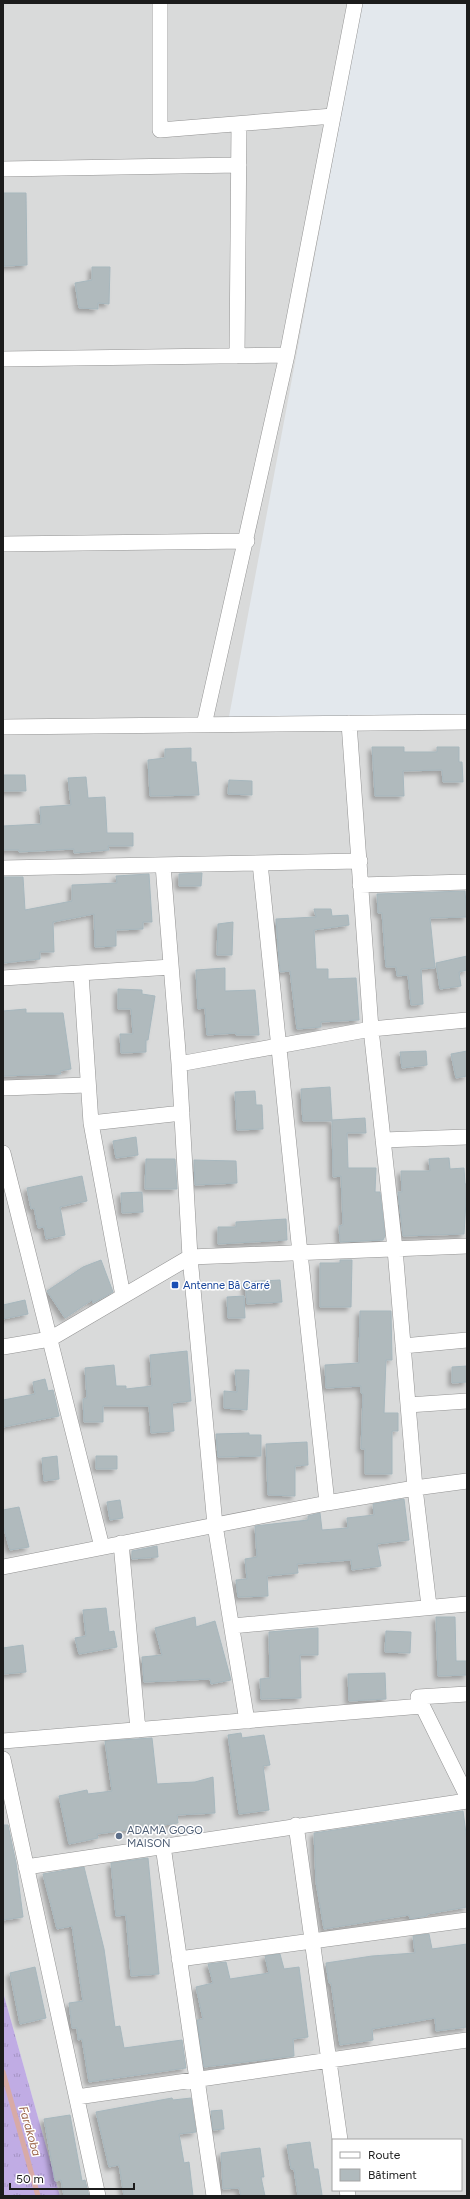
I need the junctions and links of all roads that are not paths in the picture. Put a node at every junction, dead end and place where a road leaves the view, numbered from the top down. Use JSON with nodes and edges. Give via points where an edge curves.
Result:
{"nodes":[{"id":1,"x":160,"y":3,"type":"edge"},
{"id":2,"x":355,"y":3,"type":"edge"},
{"id":3,"x":333,"y":116,"type":"junction"},
{"id":4,"x":239,"y":124,"type":"junction"},
{"id":5,"x":239,"y":166,"type":"junction"},
{"id":6,"x":3,"y":169,"type":"edge"},
{"id":7,"x":287,"y":355,"type":"junction"},
{"id":8,"x":237,"y":356,"type":"junction"},
{"id":9,"x":3,"y":359,"type":"edge"},
{"id":10,"x":247,"y":541,"type":"junction"},
{"id":11,"x":3,"y":544,"type":"edge"},
{"id":12,"x":467,"y":722,"type":"edge"},
{"id":13,"x":349,"y":723,"type":"junction"},
{"id":14,"x":204,"y":725,"type":"junction"},
{"id":15,"x":3,"y":727,"type":"edge"},
{"id":16,"x":360,"y":861,"type":"junction"},
{"id":17,"x":260,"y":862,"type":"junction"},
{"id":18,"x":163,"y":864,"type":"junction"},
{"id":19,"x":3,"y":868,"type":"edge"},
{"id":20,"x":467,"y":882,"type":"edge"},
{"id":21,"x":360,"y":885,"type":"junction"},
{"id":22,"x":171,"y":967,"type":"junction"},
{"id":23,"x":81,"y":974,"type":"junction"},
{"id":24,"x":3,"y":978,"type":"edge"},
{"id":25,"x":467,"y":1020,"type":"edge"},
{"id":26,"x":371,"y":1029,"type":"junction"},
{"id":27,"x":279,"y":1046,"type":"junction"},
{"id":28,"x":179,"y":1064,"type":"junction"},
{"id":29,"x":87,"y":1085,"type":"junction"},
{"id":30,"x":3,"y":1088,"type":"edge"},
{"id":31,"x":182,"y":1113,"type":"junction"},
{"id":32,"x":91,"y":1123,"type":"junction"},
{"id":33,"x":467,"y":1137,"type":"edge"},
{"id":34,"x":383,"y":1140,"type":"junction"},
{"id":35,"x":3,"y":1153,"type":"edge"},
{"id":36,"x":7,"y":1189,"type":"edge"},
{"id":37,"x":467,"y":1246,"type":"edge"},
{"id":38,"x":395,"y":1249,"type":"junction"},
{"id":39,"x":300,"y":1253,"type":"junction"},
{"id":40,"x":190,"y":1257,"type":"junction"},
{"id":41,"x":123,"y":1296,"type":"junction"},
{"id":42,"x":50,"y":1338,"type":"junction"},
{"id":43,"x":467,"y":1340,"type":"edge"},
{"id":44,"x":403,"y":1346,"type":"junction"},
{"id":45,"x":3,"y":1347,"type":"edge"},
{"id":46,"x":467,"y":1401,"type":"edge"},
{"id":47,"x":408,"y":1405,"type":"junction"},
{"id":48,"x":467,"y":1481,"type":"edge"},
{"id":49,"x":415,"y":1488,"type":"junction"},
{"id":50,"x":327,"y":1503,"type":"junction"},
{"id":51,"x":215,"y":1525,"type":"junction"},
{"id":52,"x":121,"y":1543,"type":"junction"},
{"id":53,"x":102,"y":1547,"type":"junction"},
{"id":54,"x":3,"y":1566,"type":"edge"},
{"id":55,"x":467,"y":1604,"type":"edge"},
{"id":56,"x":430,"y":1606,"type":"junction"},
{"id":57,"x":232,"y":1626,"type":"junction"},
{"id":58,"x":467,"y":1694,"type":"edge"},
{"id":59,"x":422,"y":1706,"type":"junction"},
{"id":60,"x":247,"y":1721,"type":"junction"},
{"id":61,"x":138,"y":1730,"type":"junction"},
{"id":62,"x":3,"y":1741,"type":"edge"},
{"id":63,"x":3,"y":1759,"type":"edge"},
{"id":64,"x":467,"y":1796,"type":"edge"},
{"id":65,"x":467,"y":1801,"type":"edge"},
{"id":66,"x":296,"y":1825,"type":"junction"},
{"id":67,"x":163,"y":1846,"type":"junction"},
{"id":68,"x":26,"y":1868,"type":"junction"},
{"id":69,"x":467,"y":1920,"type":"edge"},
{"id":70,"x":312,"y":1941,"type":"junction"},
{"id":71,"x":180,"y":1959,"type":"junction"},
{"id":72,"x":467,"y":2040,"type":"edge"},
{"id":73,"x":329,"y":2060,"type":"junction"},
{"id":74,"x":197,"y":2079,"type":"junction"},
{"id":75,"x":77,"y":2097,"type":"junction"},
{"id":76,"x":340,"y":2139,"type":"edge"},
{"id":77,"x":98,"y":2196,"type":"edge"},
{"id":78,"x":214,"y":2196,"type":"edge"}],
"edges":[{"from":1,"to":4,"type":"street","via":[[160,130]]},
{"from":2,"to":3,"type":"street"},
{"from":3,"to":4,"type":"street"},
{"from":3,"to":7,"type":"street"},
{"from":4,"to":5,"type":"street"},
{"from":5,"to":6,"type":"street"},
{"from":5,"to":8,"type":"street"},
{"from":7,"to":8,"type":"street"},
{"from":7,"to":10,"type":"street"},
{"from":8,"to":9,"type":"street"},
{"from":10,"to":11,"type":"street"},
{"from":10,"to":14,"type":"street"},
{"from":12,"to":13,"type":"street"},
{"from":13,"to":14,"type":"street"},
{"from":13,"to":16,"type":"street"},
{"from":14,"to":15,"type":"street"},
{"from":16,"to":17,"type":"street"},
{"from":16,"to":21,"type":"street"},
{"from":17,"to":18,"type":"street"},
{"from":17,"to":27,"type":"street"},
{"from":18,"to":19,"type":"street"},
{"from":18,"to":22,"type":"street"},
{"from":20,"to":21,"type":"street"},
{"from":21,"to":26,"type":"street"},
{"from":22,"to":23,"type":"street"},
{"from":22,"to":28,"type":"street"},
{"from":23,"to":24,"type":"street"},
{"from":23,"to":29,"type":"street"},
{"from":25,"to":26,"type":"street"},
{"from":26,"to":27,"type":"street"},
{"from":26,"to":34,"type":"street"},
{"from":27,"to":28,"type":"street"},
{"from":27,"to":39,"type":"street"},
{"from":28,"to":31,"type":"street"},
{"from":29,"to":30,"type":"street"},
{"from":29,"to":32,"type":"street"},
{"from":31,"to":32,"type":"street"},
{"from":31,"to":40,"type":"street"},
{"from":32,"to":41,"type":"street"},
{"from":33,"to":34,"type":"street"},
{"from":34,"to":38,"type":"street"},
{"from":35,"to":36,"type":"street"},
{"from":36,"to":42,"type":"street"},
{"from":37,"to":38,"type":"street"},
{"from":38,"to":39,"type":"street"},
{"from":38,"to":44,"type":"street"},
{"from":39,"to":40,"type":"street"},
{"from":39,"to":50,"type":"street"},
{"from":40,"to":41,"type":"street"},
{"from":40,"to":51,"type":"street"},
{"from":41,"to":42,"type":"street"},
{"from":42,"to":45,"type":"street"},
{"from":42,"to":53,"type":"street"},
{"from":43,"to":44,"type":"street"},
{"from":44,"to":47,"type":"street"},
{"from":46,"to":47,"type":"street"},
{"from":47,"to":49,"type":"street"},
{"from":48,"to":49,"type":"street"},
{"from":49,"to":50,"type":"street"},
{"from":49,"to":56,"type":"street"},
{"from":50,"to":51,"type":"street"},
{"from":51,"to":52,"type":"street"},
{"from":51,"to":57,"type":"street"},
{"from":52,"to":53,"type":"street"},
{"from":52,"to":61,"type":"street"},
{"from":53,"to":54,"type":"street"},
{"from":55,"to":56,"type":"street"},
{"from":56,"to":57,"type":"street"},
{"from":57,"to":60,"type":"street"},
{"from":58,"to":59,"type":"street","via":[[418,1697]]},
{"from":59,"to":60,"type":"street"},
{"from":59,"to":64,"type":"street"},
{"from":60,"to":61,"type":"street"},
{"from":61,"to":62,"type":"street"},
{"from":63,"to":68,"type":"street"},
{"from":65,"to":66,"type":"street"},
{"from":66,"to":67,"type":"street"},
{"from":66,"to":70,"type":"street"},
{"from":67,"to":68,"type":"street"},
{"from":67,"to":71,"type":"street"},
{"from":68,"to":75,"type":"street"},
{"from":69,"to":70,"type":"street"},
{"from":70,"to":71,"type":"street"},
{"from":70,"to":73,"type":"street"},
{"from":71,"to":74,"type":"street"},
{"from":72,"to":73,"type":"street"},
{"from":73,"to":74,"type":"street"},
{"from":73,"to":76,"type":"street"},
{"from":74,"to":75,"type":"street"},
{"from":74,"to":78,"type":"street"},
{"from":75,"to":77,"type":"street"}]}
